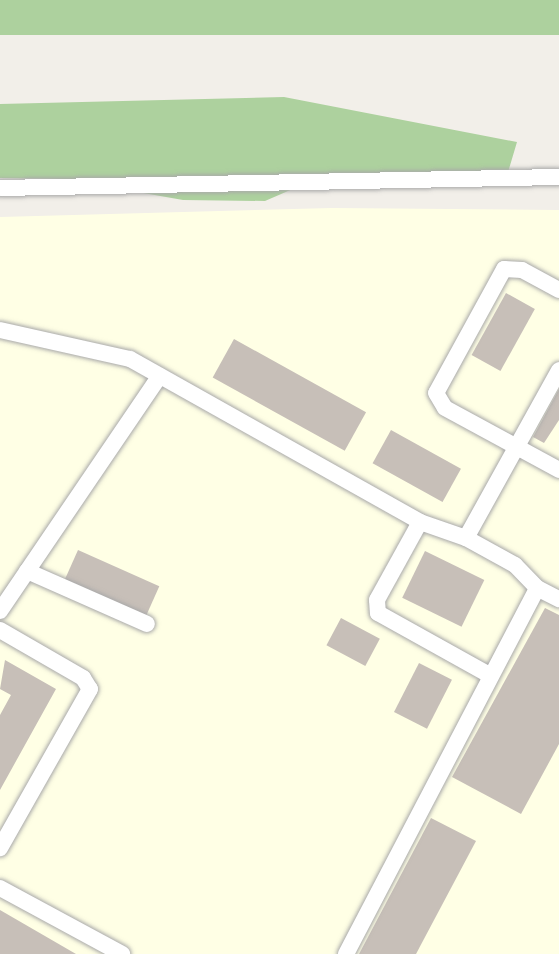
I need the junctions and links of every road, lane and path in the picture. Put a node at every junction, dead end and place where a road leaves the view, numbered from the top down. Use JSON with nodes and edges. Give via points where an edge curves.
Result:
{"nodes":[{"id":1,"x":559,"y":177,"type":"edge"},
{"id":2,"x":0,"y":188,"type":"edge"},
{"id":3,"x":559,"y":290,"type":"edge"},
{"id":4,"x":0,"y":330,"type":"edge"},
{"id":5,"x":559,"y":370,"type":"edge"},
{"id":6,"x":160,"y":376,"type":"junction"},
{"id":7,"x":516,"y":447,"type":"junction"},
{"id":8,"x":559,"y":470,"type":"edge"},
{"id":9,"x":420,"y":522,"type":"junction"},
{"id":10,"x":466,"y":538,"type":"junction"},
{"id":11,"x":27,"y":572,"type":"junction"},
{"id":12,"x":537,"y":588,"type":"junction"},
{"id":13,"x":559,"y":599,"type":"edge"},
{"id":14,"x":0,"y":611,"type":"edge"},
{"id":15,"x":147,"y":624,"type":"dead end"},
{"id":16,"x":0,"y":631,"type":"edge"},
{"id":17,"x":491,"y":676,"type":"junction"},
{"id":18,"x":0,"y":848,"type":"edge"},
{"id":19,"x":0,"y":888,"type":"edge"},
{"id":20,"x":122,"y":954,"type":"edge"},
{"id":21,"x":346,"y":954,"type":"edge"}],
"edges":[{"from":1,"to":2,"type":"street"},
{"from":3,"to":7,"type":"street","via":[[522,270],[504,269],[436,393],[445,408]]},
{"from":4,"to":6,"type":"street","via":[[130,359]]},
{"from":5,"to":7,"type":"street"},
{"from":6,"to":9,"type":"street"},
{"from":6,"to":11,"type":"street"},
{"from":7,"to":8,"type":"street"},
{"from":7,"to":10,"type":"street"},
{"from":9,"to":10,"type":"street"},
{"from":9,"to":17,"type":"street","via":[[377,600],[378,613]]},
{"from":10,"to":12,"type":"street","via":[[515,565]]},
{"from":11,"to":14,"type":"street"},
{"from":11,"to":15,"type":"street"},
{"from":12,"to":13,"type":"street"},
{"from":12,"to":17,"type":"street"},
{"from":16,"to":18,"type":"street","via":[[83,678],[90,689]]},
{"from":17,"to":21,"type":"street"},
{"from":19,"to":20,"type":"street"}]}
